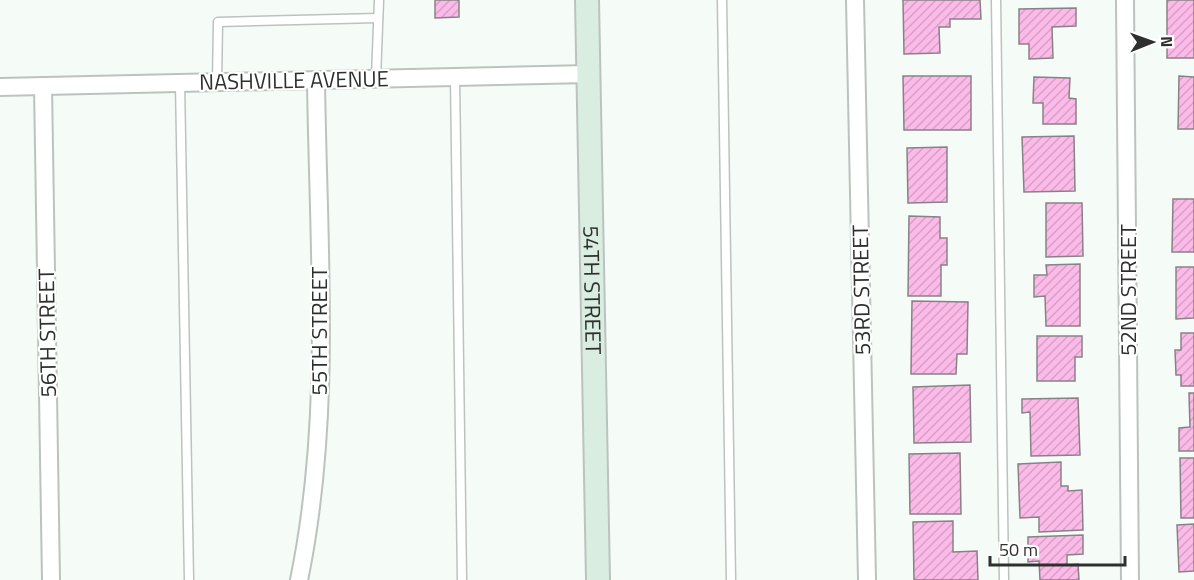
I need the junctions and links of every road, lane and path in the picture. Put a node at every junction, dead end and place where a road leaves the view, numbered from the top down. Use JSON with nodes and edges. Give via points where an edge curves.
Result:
{"nodes":[{"id":1,"x":379,"y":0,"type":"edge"},
{"id":2,"x":587,"y":0,"type":"edge"},
{"id":3,"x":722,"y":0,"type":"edge"},
{"id":4,"x":855,"y":0,"type":"edge"},
{"id":5,"x":996,"y":0,"type":"edge"},
{"id":6,"x":1125,"y":0,"type":"edge"},
{"id":7,"x":378,"y":18,"type":"junction"},
{"id":8,"x":589,"y":74,"type":"junction"},
{"id":9,"x":455,"y":77,"type":"junction"},
{"id":10,"x":376,"y":78,"type":"junction"},
{"id":11,"x":316,"y":80,"type":"junction"},
{"id":12,"x":217,"y":82,"type":"junction"},
{"id":13,"x":180,"y":83,"type":"junction"},
{"id":14,"x":43,"y":86,"type":"junction"},
{"id":15,"x":0,"y":87,"type":"edge"},
{"id":16,"x":51,"y":580,"type":"edge"},
{"id":17,"x":189,"y":580,"type":"edge"},
{"id":18,"x":299,"y":580,"type":"edge"},
{"id":19,"x":462,"y":580,"type":"edge"},
{"id":20,"x":598,"y":580,"type":"edge"},
{"id":21,"x":731,"y":580,"type":"edge"},
{"id":22,"x":867,"y":580,"type":"edge"},
{"id":23,"x":1004,"y":580,"type":"edge"},
{"id":24,"x":1130,"y":580,"type":"edge"}],
"edges":[{"from":1,"to":7,"type":"lane"},
{"from":2,"to":8,"type":"street","name":"54TH STREET"},
{"from":3,"to":21,"type":"lane"},
{"from":4,"to":22,"type":"street","name":"53RD STREET"},
{"from":5,"to":23,"type":"lane"},
{"from":6,"to":24,"type":"street","name":"52ND STREET"},
{"from":7,"to":10,"type":"lane"},
{"from":7,"to":12,"type":"lane","via":[[218,22]]},
{"from":8,"to":9,"type":"street","name":"NASHVILLE AVENUE"},
{"from":8,"to":20,"type":"street","name":"54TH STREET"},
{"from":9,"to":10,"type":"street","name":"NASHVILLE AVENUE"},
{"from":9,"to":19,"type":"lane"},
{"from":10,"to":11,"type":"street","name":"NASHVILLE AVENUE"},
{"from":11,"to":12,"type":"street","name":"NASHVILLE AVENUE"},
{"from":11,"to":18,"type":"street","name":"55TH STREET","via":[[319,407],[315,491]]},
{"from":12,"to":13,"type":"street","name":"NASHVILLE AVENUE"},
{"from":13,"to":14,"type":"street","name":"NASHVILLE AVENUE"},
{"from":13,"to":17,"type":"lane"},
{"from":14,"to":15,"type":"street","name":"NASHVILLE AVENUE"},
{"from":14,"to":16,"type":"street","name":"56TH STREET"}]}
